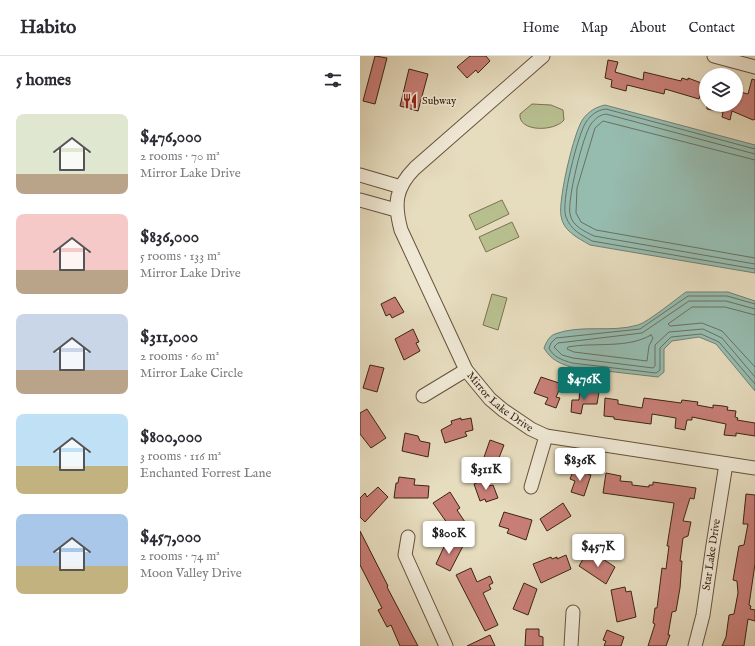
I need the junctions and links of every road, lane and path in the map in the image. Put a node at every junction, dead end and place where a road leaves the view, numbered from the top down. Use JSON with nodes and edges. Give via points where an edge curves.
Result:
{"nodes":[{"id":1,"x":543,"y":56,"type":"edge"},
{"id":2,"x":714,"y":56,"type":"edge"},
{"id":3,"x":755,"y":67,"type":"edge"},
{"id":4,"x":360,"y":175,"type":"edge"},
{"id":5,"x":401,"y":187,"type":"junction"},
{"id":6,"x":360,"y":200,"type":"edge"},
{"id":7,"x":396,"y":210,"type":"junction"},
{"id":8,"x":466,"y":370,"type":"junction"},
{"id":9,"x":423,"y":396,"type":"dead end"},
{"id":10,"x":546,"y":436,"type":"junction"},
{"id":11,"x":726,"y":464,"type":"junction"},
{"id":12,"x":755,"y":468,"type":"edge"},
{"id":13,"x":531,"y":487,"type":"dead end"},
{"id":14,"x":408,"y":537,"type":"dead end"},
{"id":15,"x":573,"y":612,"type":"dead end"},
{"id":16,"x":446,"y":646,"type":"edge"},
{"id":17,"x":571,"y":646,"type":"edge"},
{"id":18,"x":696,"y":646,"type":"edge"}],
"edges":[{"from":1,"to":5,"type":"street","name":"Mirror Lake Drive","via":[[415,168]]},
{"from":2,"to":3,"type":"street"},
{"from":4,"to":5,"type":"street"},
{"from":5,"to":7,"type":"street","name":"Mirror Lake Drive"},
{"from":6,"to":7,"type":"street"},
{"from":7,"to":8,"type":"street","name":"Mirror Lake Drive","via":[[401,230]]},
{"from":8,"to":9,"type":"street"},
{"from":8,"to":10,"type":"street","name":"Mirror Lake Drive","via":[[478,386],[503,410]]},
{"from":10,"to":11,"type":"street","name":"Mirror Lake Drive"},
{"from":10,"to":13,"type":"street"},
{"from":11,"to":12,"type":"street","name":"Mirror Lake Drive"},
{"from":11,"to":18,"type":"street","name":"Star Lake Drive","via":[[712,544],[704,615]]},
{"from":14,"to":16,"type":"street","via":[[404,555]]},
{"from":15,"to":17,"type":"street"}]}
